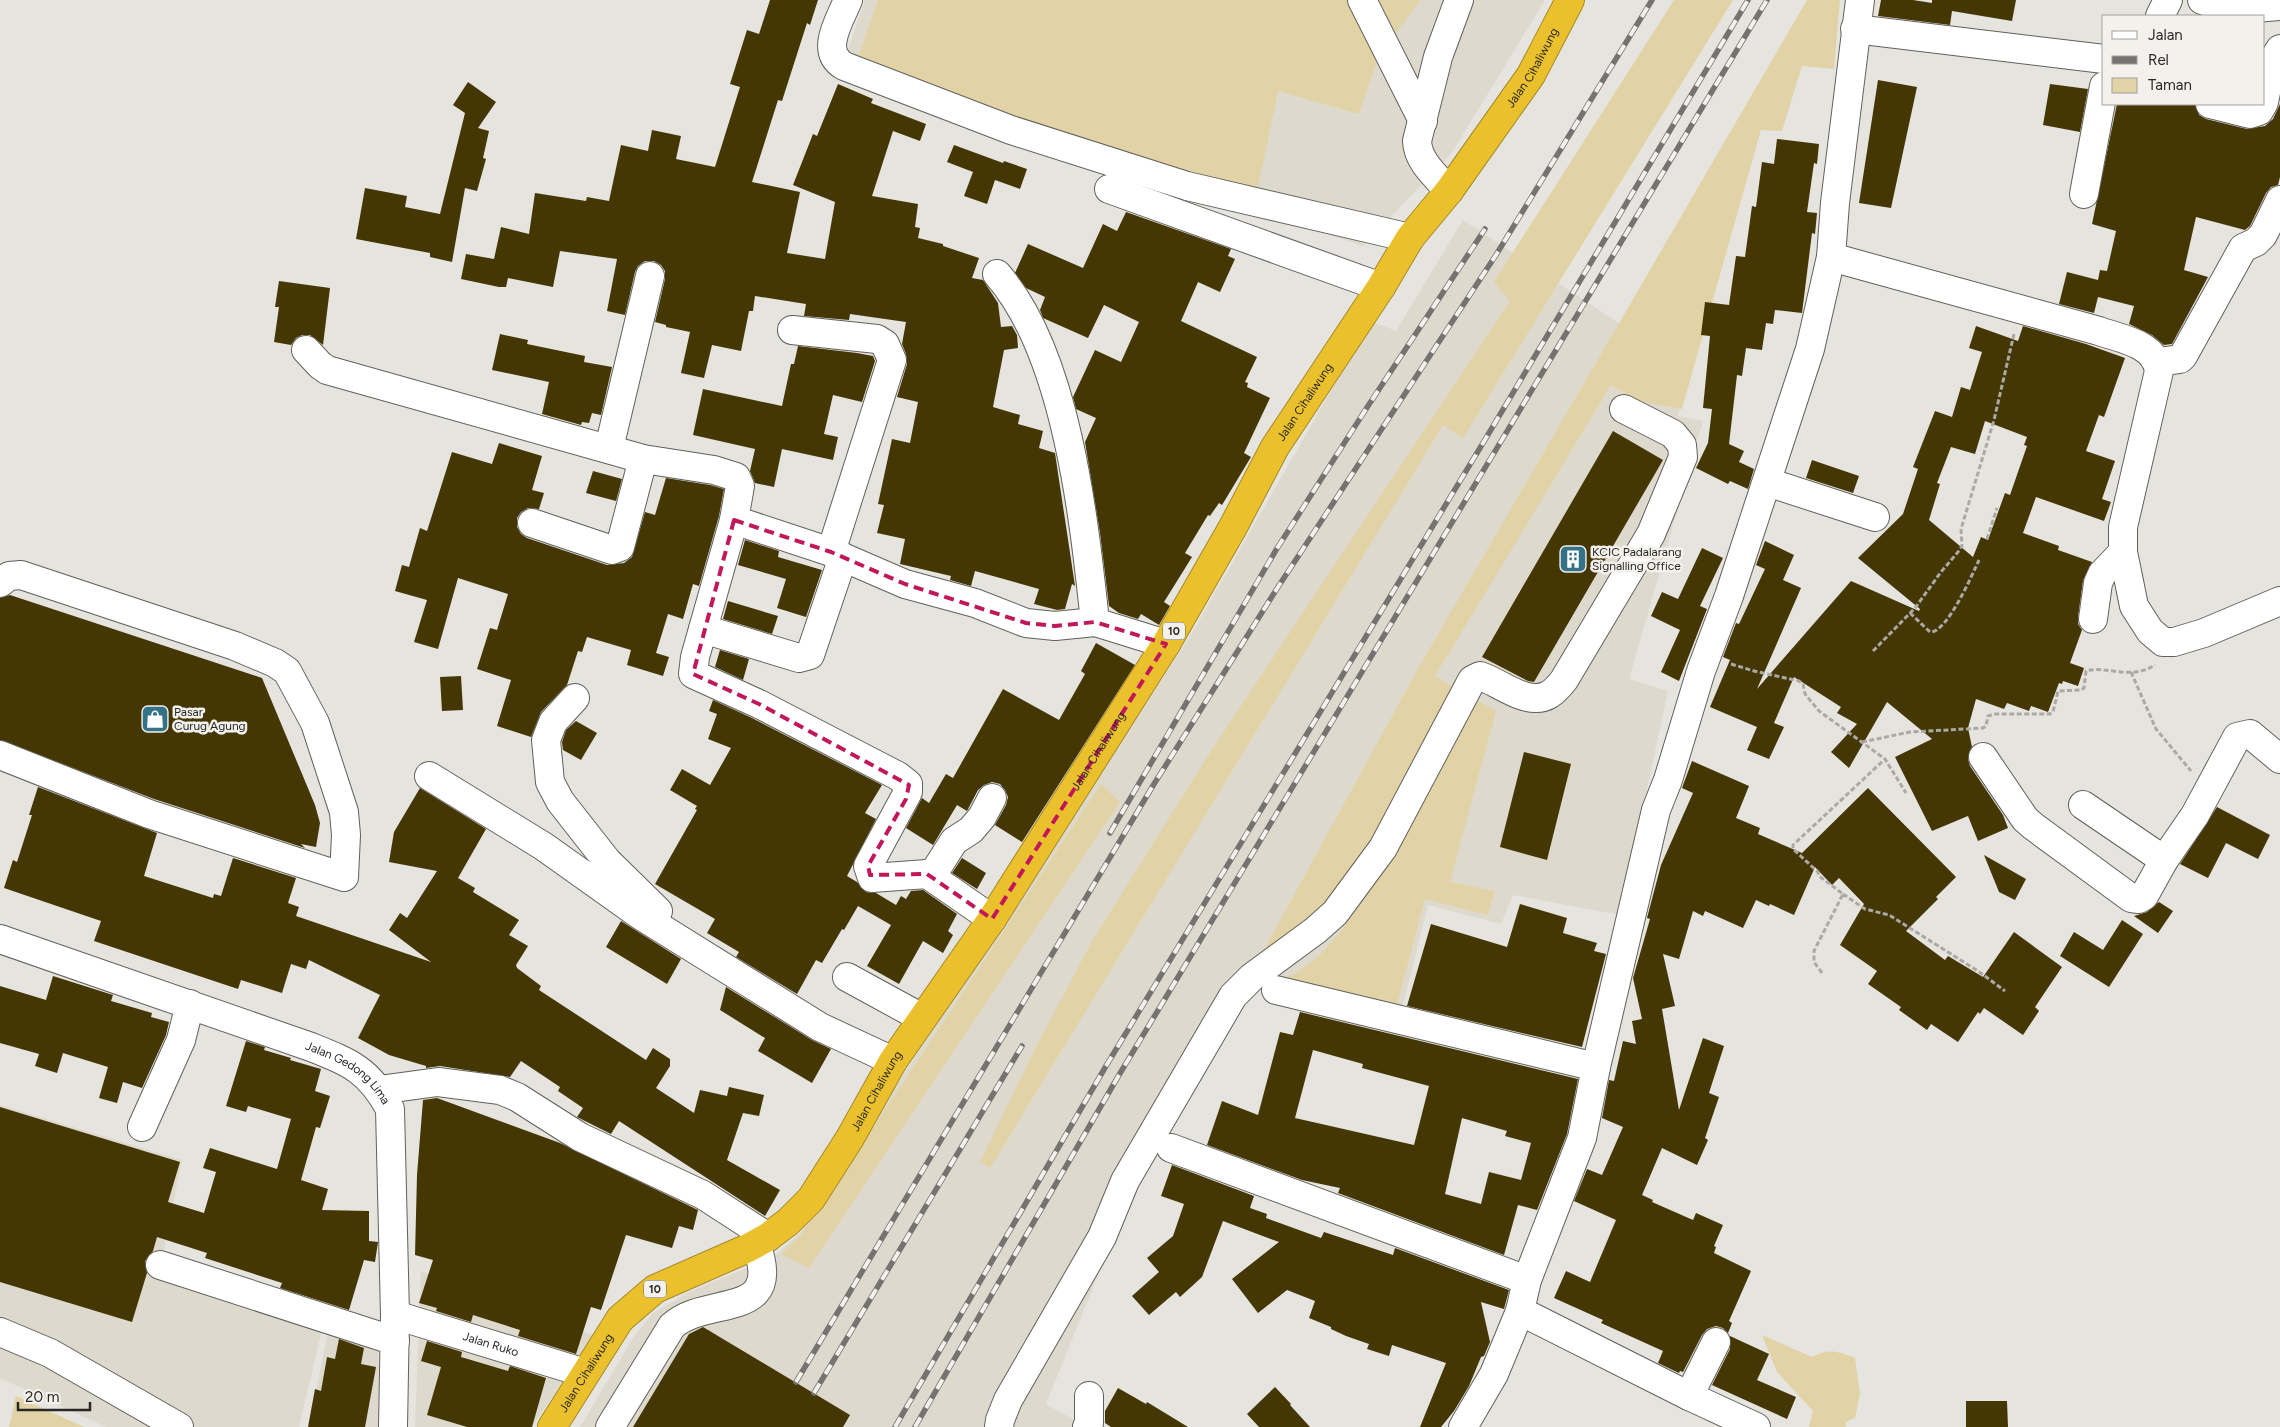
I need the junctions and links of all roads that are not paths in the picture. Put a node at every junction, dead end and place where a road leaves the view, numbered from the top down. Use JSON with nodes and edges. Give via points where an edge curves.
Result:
{"nodes":[{"id":1,"x":848,"y":0,"type":"edge"},
{"id":2,"x":1362,"y":0,"type":"edge"},
{"id":3,"x":1459,"y":0,"type":"edge"},
{"id":4,"x":1570,"y":0,"type":"edge"},
{"id":5,"x":1860,"y":0,"type":"edge"},
{"id":6,"x":2168,"y":0,"type":"edge"},
{"id":7,"x":2202,"y":0,"type":"edge"},
{"id":8,"x":2280,"y":6,"type":"edge"},
{"id":9,"x":2160,"y":15,"type":"edge"},
{"id":10,"x":1855,"y":29,"type":"junction"},
{"id":11,"x":2280,"y":50,"type":"edge"},
{"id":12,"x":2102,"y":59,"type":"edge"},
{"id":13,"x":2265,"y":94,"type":"edge"},
{"id":14,"x":2102,"y":97,"type":"edge"},
{"id":15,"x":2214,"y":105,"type":"edge"},
{"id":16,"x":2262,"y":105,"type":"edge"},
{"id":17,"x":1423,"y":121,"type":"junction"},
{"id":18,"x":1109,"y":189,"type":"dead end"},
{"id":19,"x":1449,"y":191,"type":"junction"},
{"id":20,"x":2084,"y":194,"type":"dead end"},
{"id":21,"x":2280,"y":200,"type":"edge"},
{"id":22,"x":1410,"y":238,"type":"junction"},
{"id":23,"x":1831,"y":257,"type":"junction"},
{"id":24,"x":997,"y":274,"type":"dead end"},
{"id":25,"x":650,"y":276,"type":"dead end"},
{"id":26,"x":1381,"y":288,"type":"junction"},
{"id":27,"x":792,"y":330,"type":"dead end"},
{"id":28,"x":306,"y":350,"type":"dead end"},
{"id":29,"x":2158,"y":362,"type":"junction"},
{"id":30,"x":1624,"y":409,"type":"dead end"},
{"id":31,"x":609,"y":448,"type":"junction"},
{"id":32,"x":643,"y":459,"type":"junction"},
{"id":33,"x":1767,"y":482,"type":"junction"},
{"id":34,"x":1875,"y":517,"type":"dead end"},
{"id":35,"x":734,"y":520,"type":"junction"},
{"id":36,"x":532,"y":523,"type":"dead end"},
{"id":37,"x":2123,"y":552,"type":"junction"},
{"id":38,"x":837,"y":555,"type":"junction"},
{"id":39,"x":0,"y":583,"type":"edge"},
{"id":40,"x":2280,"y":600,"type":"edge"},
{"id":41,"x":2094,"y":619,"type":"dead end"},
{"id":42,"x":1095,"y":622,"type":"junction"},
{"id":43,"x":703,"y":629,"type":"junction"},
{"id":44,"x":1166,"y":644,"type":"junction"},
{"id":45,"x":575,"y":698,"type":"dead end"},
{"id":46,"x":0,"y":755,"type":"edge"},
{"id":47,"x":1983,"y":757,"type":"dead end"},
{"id":48,"x":2280,"y":759,"type":"edge"},
{"id":49,"x":429,"y":776,"type":"dead end"},
{"id":50,"x":992,"y":798,"type":"dead end"},
{"id":51,"x":2083,"y":805,"type":"dead end"},
{"id":52,"x":2164,"y":860,"type":"junction"},
{"id":53,"x":927,"y":874,"type":"junction"},
{"id":54,"x":992,"y":919,"type":"junction"},
{"id":55,"x":0,"y":939,"type":"edge"},
{"id":56,"x":691,"y":947,"type":"junction"},
{"id":57,"x":846,"y":977,"type":"dead end"},
{"id":58,"x":1276,"y":990,"type":"dead end"},
{"id":59,"x":190,"y":1004,"type":"junction"},
{"id":60,"x":922,"y":1018,"type":"junction"},
{"id":61,"x":893,"y":1061,"type":"junction"},
{"id":62,"x":1596,"y":1067,"type":"junction"},
{"id":63,"x":379,"y":1090,"type":"junction"},
{"id":64,"x":142,"y":1127,"type":"dead end"},
{"id":65,"x":1171,"y":1148,"type":"dead end"},
{"id":66,"x":762,"y":1240,"type":"junction"},
{"id":67,"x":160,"y":1265,"type":"dead end"},
{"id":68,"x":1527,"y":1280,"type":"junction"},
{"id":69,"x":1520,"y":1311,"type":"junction"},
{"id":70,"x":395,"y":1328,"type":"junction"},
{"id":71,"x":0,"y":1332,"type":"edge"},
{"id":72,"x":1716,"y":1342,"type":"dead end"},
{"id":73,"x":585,"y":1373,"type":"junction"},
{"id":74,"x":1089,"y":1396,"type":"dead end"},
{"id":75,"x":1689,"y":1396,"type":"junction"},
{"id":76,"x":179,"y":1427,"type":"edge"},
{"id":77,"x":393,"y":1427,"type":"edge"},
{"id":78,"x":552,"y":1427,"type":"edge"},
{"id":79,"x":610,"y":1427,"type":"edge"},
{"id":80,"x":999,"y":1427,"type":"edge"},
{"id":81,"x":1087,"y":1427,"type":"edge"},
{"id":82,"x":1463,"y":1427,"type":"edge"},
{"id":83,"x":1756,"y":1427,"type":"edge"}],
"edges":[{"from":1,"to":22,"type":"street","via":[[831,44],[834,58],[844,66],[1011,130],[1187,186]]},
{"from":2,"to":17,"type":"street"},
{"from":3,"to":17,"type":"street","via":[[1438,57]]},
{"from":4,"to":19,"type":"highway","name":"Jalan Cihaliwung","number":"10","via":[[1531,75]]},
{"from":5,"to":10,"type":"street"},
{"from":6,"to":9,"type":"street"},
{"from":7,"to":8,"type":"street","via":[[2232,10]]},
{"from":10,"to":12,"type":"street"},
{"from":10,"to":23,"type":"street"},
{"from":11,"to":13,"type":"street","via":[[2272,62]]},
{"from":14,"to":20,"type":"street"},
{"from":15,"to":16,"type":"street","via":[[2250,114],[2259,111]]},
{"from":17,"to":19,"type":"street","via":[[1417,141],[1418,151],[1421,159]]},
{"from":18,"to":26,"type":"street"},
{"from":19,"to":22,"type":"highway","name":"Jalan Cihaliwung","number":"10"},
{"from":21,"to":29,"type":"street","via":[[2263,235],[2243,248],[2183,356]]},
{"from":22,"to":26,"type":"highway","name":"Jalan Cihaliwung","number":"10"},
{"from":23,"to":29,"type":"street","via":[[2098,331],[2142,346]]},
{"from":23,"to":33,"type":"street","via":[[1810,349]]},
{"from":24,"to":42,"type":"street","via":[[1016,297],[1035,335],[1066,431],[1085,525]]},
{"from":25,"to":31,"type":"street"},
{"from":26,"to":44,"type":"highway","name":"Jalan Cihaliwung","number":"10","via":[[1275,447]]},
{"from":27,"to":38,"type":"street","via":[[877,339],[887,346],[892,360]]},
{"from":28,"to":31,"type":"street","via":[[327,370]]},
{"from":29,"to":37,"type":"street","via":[[2158,380],[2123,527]]},
{"from":30,"to":80,"type":"street","via":[[1673,434],[1682,445],[1683,457],[1651,534],[1564,680],[1549,695],[1534,698],[1517,694],[1480,676],[1472,680],[1383,848],[1335,913],[1232,996],[1125,1181],[1102,1237],[1008,1400]]},
{"from":31,"to":32,"type":"street"},
{"from":32,"to":35,"type":"street","via":[[734,475],[740,486]]},
{"from":32,"to":36,"type":"street","via":[[617,549]]},
{"from":33,"to":34,"type":"street"},
{"from":33,"to":62,"type":"street","via":[[1656,810]]},
{"from":35,"to":38,"type":"street"},
{"from":35,"to":43,"type":"street"},
{"from":37,"to":40,"type":"street","via":[[2134,606],[2150,631],[2163,642],[2204,633]]},
{"from":37,"to":41,"type":"street","via":[[2102,574],[2098,583]]},
{"from":38,"to":42,"type":"street","via":[[905,584],[975,603],[1026,622],[1055,626]]},
{"from":38,"to":43,"type":"street","via":[[810,655],[799,658]]},
{"from":39,"to":46,"type":"street","via":[[9,576],[21,575],[235,646],[287,671],[316,723],[344,812],[344,877],[149,814]]},
{"from":42,"to":44,"type":"street"},
{"from":43,"to":53,"type":"street","via":[[693,674],[759,704],[908,784],[906,799],[868,870],[872,878]]},
{"from":44,"to":54,"type":"highway","name":"Jalan Cihaliwung","number":"10"},
{"from":45,"to":56,"type":"street","via":[[553,722],[546,740],[550,782],[560,801],[607,861],[680,931]]},
{"from":47,"to":52,"type":"street","via":[[2025,819],[2131,898],[2144,896]]},
{"from":48,"to":52,"type":"street","via":[[2250,734],[2237,736],[2195,815]]},
{"from":49,"to":56,"type":"street","via":[[543,846]]},
{"from":50,"to":53,"type":"street","via":[[971,830],[954,841],[935,871]]},
{"from":51,"to":52,"type":"street"},
{"from":53,"to":54,"type":"street"},
{"from":54,"to":60,"type":"highway","name":"Jalan Cihaliwung","number":"10"},
{"from":55,"to":59,"type":"street","name":"Jalan Gedong Lima"},
{"from":56,"to":61,"type":"street","via":[[820,1027]]},
{"from":57,"to":60,"type":"street"},
{"from":58,"to":62,"type":"street"},
{"from":59,"to":63,"type":"street","name":"Jalan Gedong Lima","via":[[340,1058],[363,1072]]},
{"from":59,"to":64,"type":"street","via":[[181,1040]]},
{"from":60,"to":61,"type":"highway","name":"Jalan Cihaliwung","number":"10"},
{"from":61,"to":66,"type":"highway","name":"Jalan Cihaliwung","number":"10","via":[[811,1199],[788,1222]]},
{"from":62,"to":68,"type":"street","via":[[1582,1138]]},
{"from":63,"to":66,"type":"street","via":[[438,1082],[500,1090],[517,1097],[580,1137],[703,1195]]},
{"from":63,"to":70,"type":"street","name":"Jalan Gedong Lima","via":[[390,1109]]},
{"from":65,"to":68,"type":"street"},
{"from":66,"to":73,"type":"highway","name":"Jalan Cihaliwung","number":"10","via":[[655,1289],[620,1319]]},
{"from":66,"to":79,"type":"street","via":[[764,1275],[753,1294],[742,1302],[694,1312],[677,1322],[666,1334]]},
{"from":67,"to":70,"type":"street","name":"Jalan Ruko"},
{"from":68,"to":69,"type":"street"},
{"from":69,"to":75,"type":"street"},
{"from":69,"to":82,"type":"street","via":[[1494,1374]]},
{"from":70,"to":73,"type":"street","name":"Jalan Ruko"},
{"from":70,"to":77,"type":"street","name":"Jalan Gedong Lima"},
{"from":71,"to":76,"type":"street","via":[[50,1353]]},
{"from":72,"to":75,"type":"street"},
{"from":73,"to":78,"type":"highway","name":"Jalan Cihaliwung","number":"10"},
{"from":74,"to":81,"type":"street"},
{"from":75,"to":83,"type":"street"}]}
